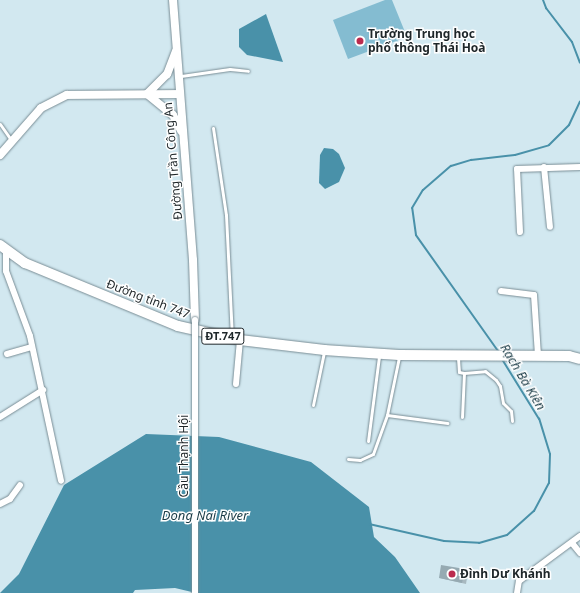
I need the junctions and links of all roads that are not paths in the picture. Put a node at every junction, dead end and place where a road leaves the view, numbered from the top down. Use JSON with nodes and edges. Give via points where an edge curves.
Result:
{"nodes":[{"id":1,"x":173,"y":0,"type":"edge"},
{"id":2,"x":177,"y":48,"type":"junction"},
{"id":3,"x":248,"y":71,"type":"dead end"},
{"id":4,"x":179,"y":76,"type":"junction"},
{"id":5,"x":147,"y":94,"type":"junction"},
{"id":6,"x":180,"y":94,"type":"junction"},
{"id":7,"x":0,"y":124,"type":"edge"},
{"id":8,"x":213,"y":128,"type":"dead end"},
{"id":9,"x":11,"y":140,"type":"junction"},
{"id":10,"x":184,"y":140,"type":"junction"},
{"id":11,"x":0,"y":155,"type":"edge"},
{"id":12,"x":544,"y":167,"type":"junction"},
{"id":13,"x":580,"y":167,"type":"edge"},
{"id":14,"x":550,"y":227,"type":"dead end"},
{"id":15,"x":520,"y":232,"type":"dead end"},
{"id":16,"x":3,"y":247,"type":"edge"},
{"id":17,"x":501,"y":291,"type":"dead end"},
{"id":18,"x":195,"y":320,"type":"joint"},
{"id":19,"x":236,"y":339,"type":"junction"},
{"id":20,"x":32,"y":347,"type":"junction"},
{"id":21,"x":324,"y":350,"type":"junction"},
{"id":22,"x":7,"y":354,"type":"dead end"},
{"id":23,"x":379,"y":354,"type":"junction"},
{"id":24,"x":399,"y":355,"type":"junction"},
{"id":25,"x":461,"y":356,"type":"junction"},
{"id":26,"x":535,"y":356,"type":"junction"},
{"id":27,"x":580,"y":359,"type":"edge"},
{"id":28,"x":464,"y":373,"type":"junction"},
{"id":29,"x":236,"y":384,"type":"dead end"},
{"id":30,"x":43,"y":390,"type":"junction"},
{"id":31,"x":313,"y":404,"type":"dead end"},
{"id":32,"x":387,"y":415,"type":"junction"},
{"id":33,"x":0,"y":417,"type":"edge"},
{"id":34,"x":462,"y":417,"type":"dead end"},
{"id":35,"x":512,"y":421,"type":"dead end"},
{"id":36,"x":447,"y":423,"type":"dead end"},
{"id":37,"x":368,"y":441,"type":"dead end"},
{"id":38,"x":348,"y":459,"type":"dead end"},
{"id":39,"x":61,"y":481,"type":"dead end"},
{"id":40,"x":20,"y":485,"type":"dead end"},
{"id":41,"x":0,"y":504,"type":"edge"},
{"id":42,"x":580,"y":536,"type":"edge"},
{"id":43,"x":572,"y":543,"type":"junction"},
{"id":44,"x":580,"y":553,"type":"edge"},
{"id":45,"x":196,"y":593,"type":"edge"},
{"id":46,"x":517,"y":593,"type":"edge"}],
"edges":[{"from":1,"to":2,"type":"street","name":"Đường Trần Công An"},
{"from":2,"to":4,"type":"street","name":"Đường Trần Công An"},
{"from":2,"to":5,"type":"street","via":[[167,74]]},
{"from":3,"to":4,"type":"lane","via":[[230,69]]},
{"from":4,"to":6,"type":"street","name":"Đường Trần Công An"},
{"from":5,"to":6,"type":"street"},
{"from":5,"to":9,"type":"street","via":[[67,95],[41,108]]},
{"from":5,"to":10,"type":"street","via":[[173,115]]},
{"from":6,"to":10,"type":"street","name":"Đường Trần Công An"},
{"from":7,"to":9,"type":"lane"},
{"from":8,"to":19,"type":"lane","via":[[226,215]]},
{"from":9,"to":11,"type":"street"},
{"from":10,"to":18,"type":"street","name":"Đường Trần Công An"},
{"from":12,"to":13,"type":"street"},
{"from":12,"to":14,"type":"street"},
{"from":12,"to":15,"type":"street","via":[[520,169],[516,172]]},
{"from":16,"to":19,"type":"main road","name":"Đường tỉnh 747","number":"ĐT.747","via":[[25,262],[178,326]]},
{"from":16,"to":20,"type":"street","via":[[6,270]]},
{"from":17,"to":26,"type":"street","via":[[534,295]]},
{"from":18,"to":45,"type":"street","name":"Cầu Thạnh Hội","bridge":true},
{"from":19,"to":21,"type":"main road","name":"Đường tỉnh 747","number":"ĐT.747"},
{"from":19,"to":29,"type":"street"},
{"from":20,"to":22,"type":"street"},
{"from":20,"to":30,"type":"street"},
{"from":21,"to":23,"type":"main road","name":"Đường tỉnh 747","number":"ĐT.747"},
{"from":21,"to":31,"type":"lane"},
{"from":23,"to":24,"type":"main road","name":"Đường tỉnh 747","number":"ĐT.747"},
{"from":23,"to":37,"type":"lane"},
{"from":24,"to":25,"type":"main road","name":"Đường tỉnh 747","number":"ĐT.747"},
{"from":24,"to":32,"type":"lane"},
{"from":25,"to":26,"type":"main road","number":"ĐT.747"},
{"from":25,"to":28,"type":"lane","via":[[459,372]]},
{"from":26,"to":27,"type":"main road","number":"ĐT.747"},
{"from":28,"to":34,"type":"lane"},
{"from":28,"to":35,"type":"lane","via":[[485,371],[496,380],[500,386],[503,403],[511,411]]},
{"from":30,"to":33,"type":"street"},
{"from":30,"to":39,"type":"street"},
{"from":32,"to":36,"type":"lane"},
{"from":32,"to":38,"type":"lane","via":[[373,454],[360,460]]},
{"from":40,"to":41,"type":"street","via":[[10,499]]},
{"from":42,"to":43,"type":"street"},
{"from":43,"to":44,"type":"street"},
{"from":43,"to":46,"type":"street","via":[[519,581]]}]}
